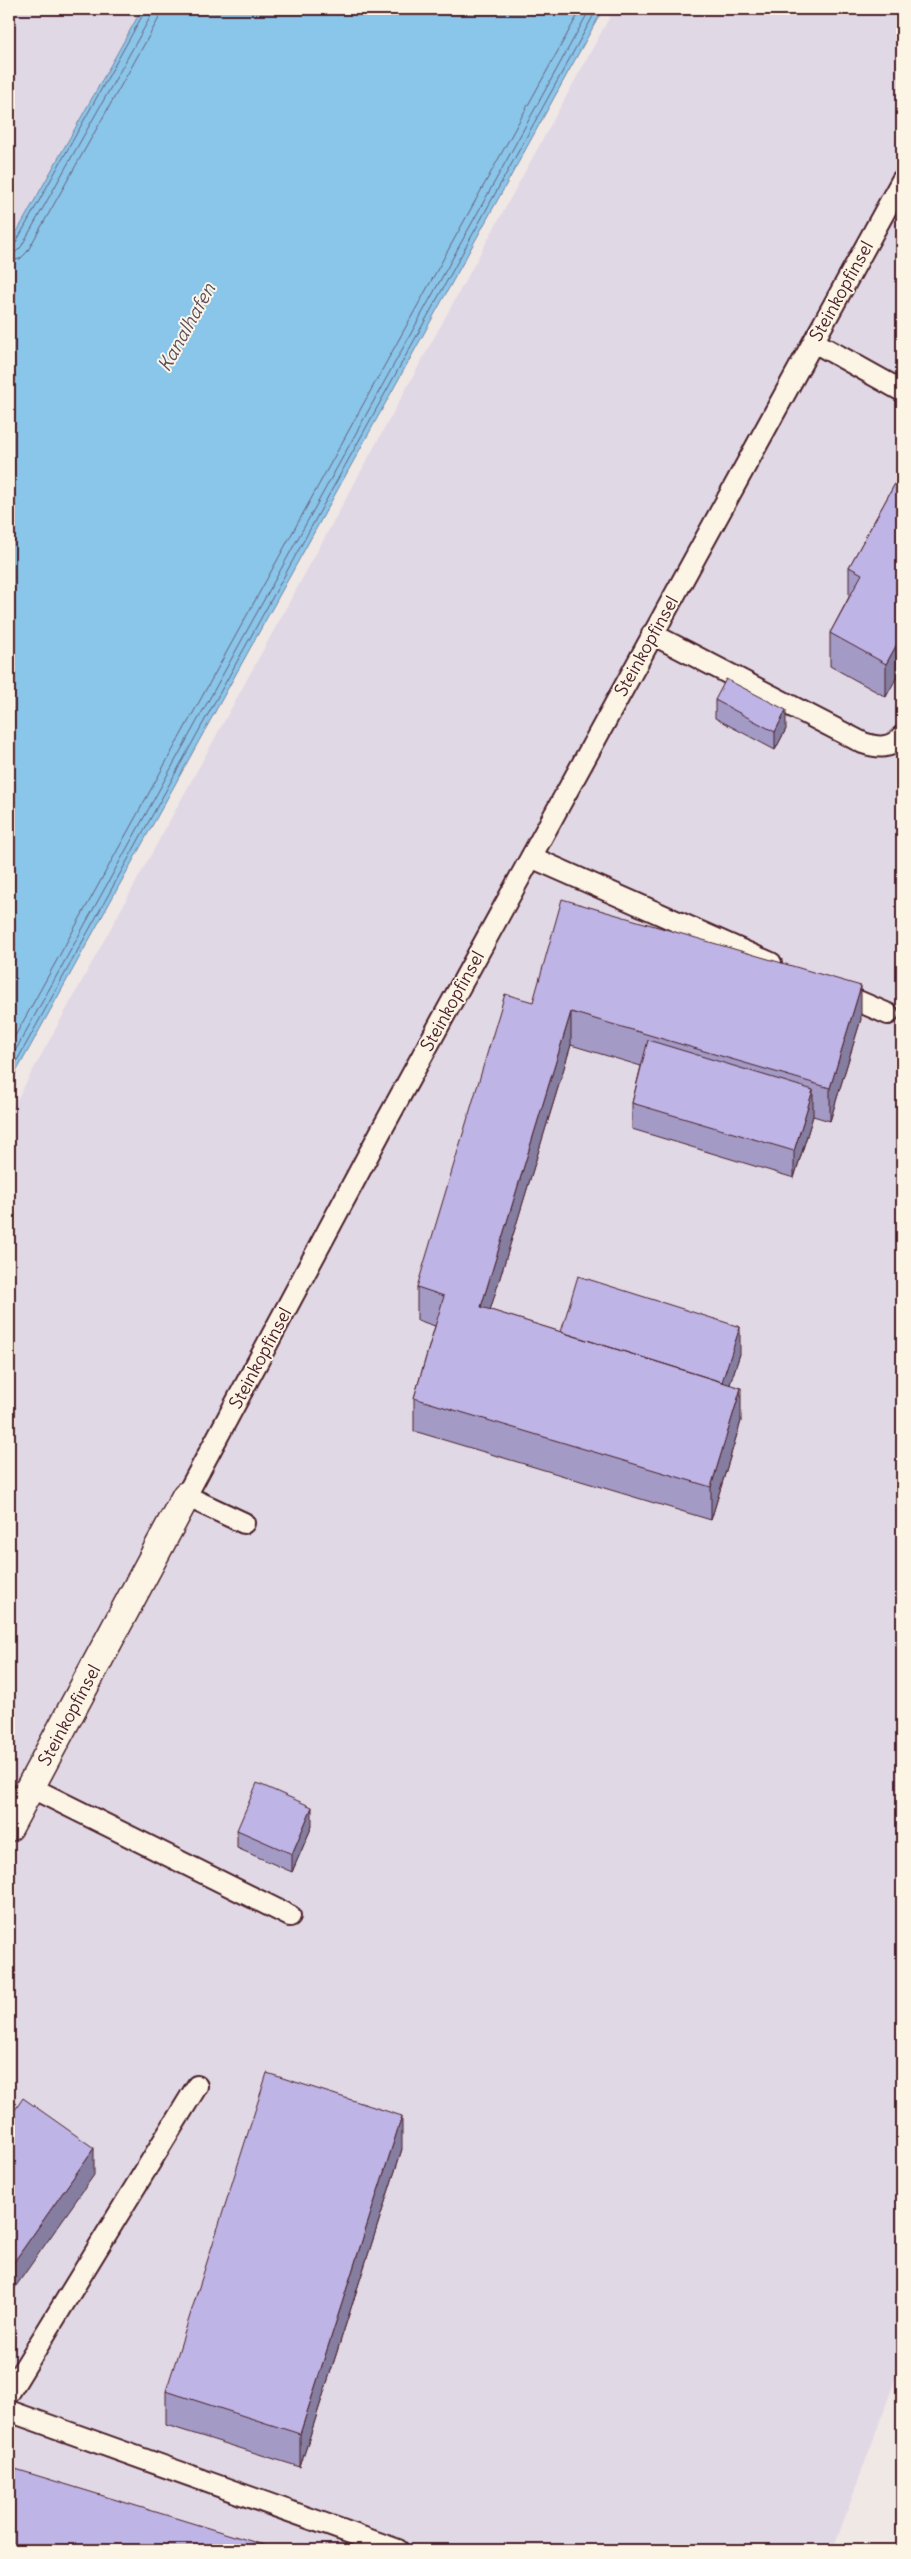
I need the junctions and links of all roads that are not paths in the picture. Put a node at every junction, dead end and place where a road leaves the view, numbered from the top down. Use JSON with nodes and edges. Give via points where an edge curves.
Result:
{"nodes":[{"id":1,"x":902,"y":180,"type":"edge"},
{"id":2,"x":814,"y":342,"type":"junction"},
{"id":3,"x":902,"y":391,"type":"edge"},
{"id":4,"x":652,"y":634,"type":"junction"},
{"id":5,"x":902,"y":736,"type":"edge"},
{"id":6,"x":531,"y":857,"type":"junction"},
{"id":7,"x":790,"y":972,"type":"edge"},
{"id":8,"x":817,"y":984,"type":"edge"},
{"id":9,"x":888,"y":1014,"type":"dead end"},
{"id":10,"x":186,"y":1496,"type":"junction"},
{"id":11,"x":244,"y":1523,"type":"dead end"},
{"id":12,"x":30,"y":1787,"type":"junction"},
{"id":13,"x":9,"y":1827,"type":"edge"},
{"id":14,"x":290,"y":1916,"type":"dead end"},
{"id":15,"x":198,"y":2086,"type":"dead end"},
{"id":16,"x":9,"y":2393,"type":"edge"},
{"id":17,"x":9,"y":2411,"type":"edge"},
{"id":18,"x":398,"y":2550,"type":"edge"}],
"edges":[{"from":1,"to":2,"type":"lane","name":"Steinkopfinsel"},
{"from":2,"to":3,"type":"lane"},
{"from":2,"to":4,"type":"lane","name":"Steinkopfinsel"},
{"from":4,"to":5,"type":"lane","via":[[863,743],[884,747]]},
{"from":4,"to":6,"type":"lane","name":"Steinkopfinsel"},
{"from":6,"to":7,"type":"lane"},
{"from":6,"to":10,"type":"lane","name":"Steinkopfinsel"},
{"from":8,"to":9,"type":"lane"},
{"from":10,"to":11,"type":"lane"},
{"from":10,"to":12,"type":"street","name":"Steinkopfinsel"},
{"from":12,"to":13,"type":"street","name":"Steinkopfinsel"},
{"from":12,"to":14,"type":"lane"},
{"from":15,"to":16,"type":"lane"},
{"from":17,"to":18,"type":"lane"}]}
